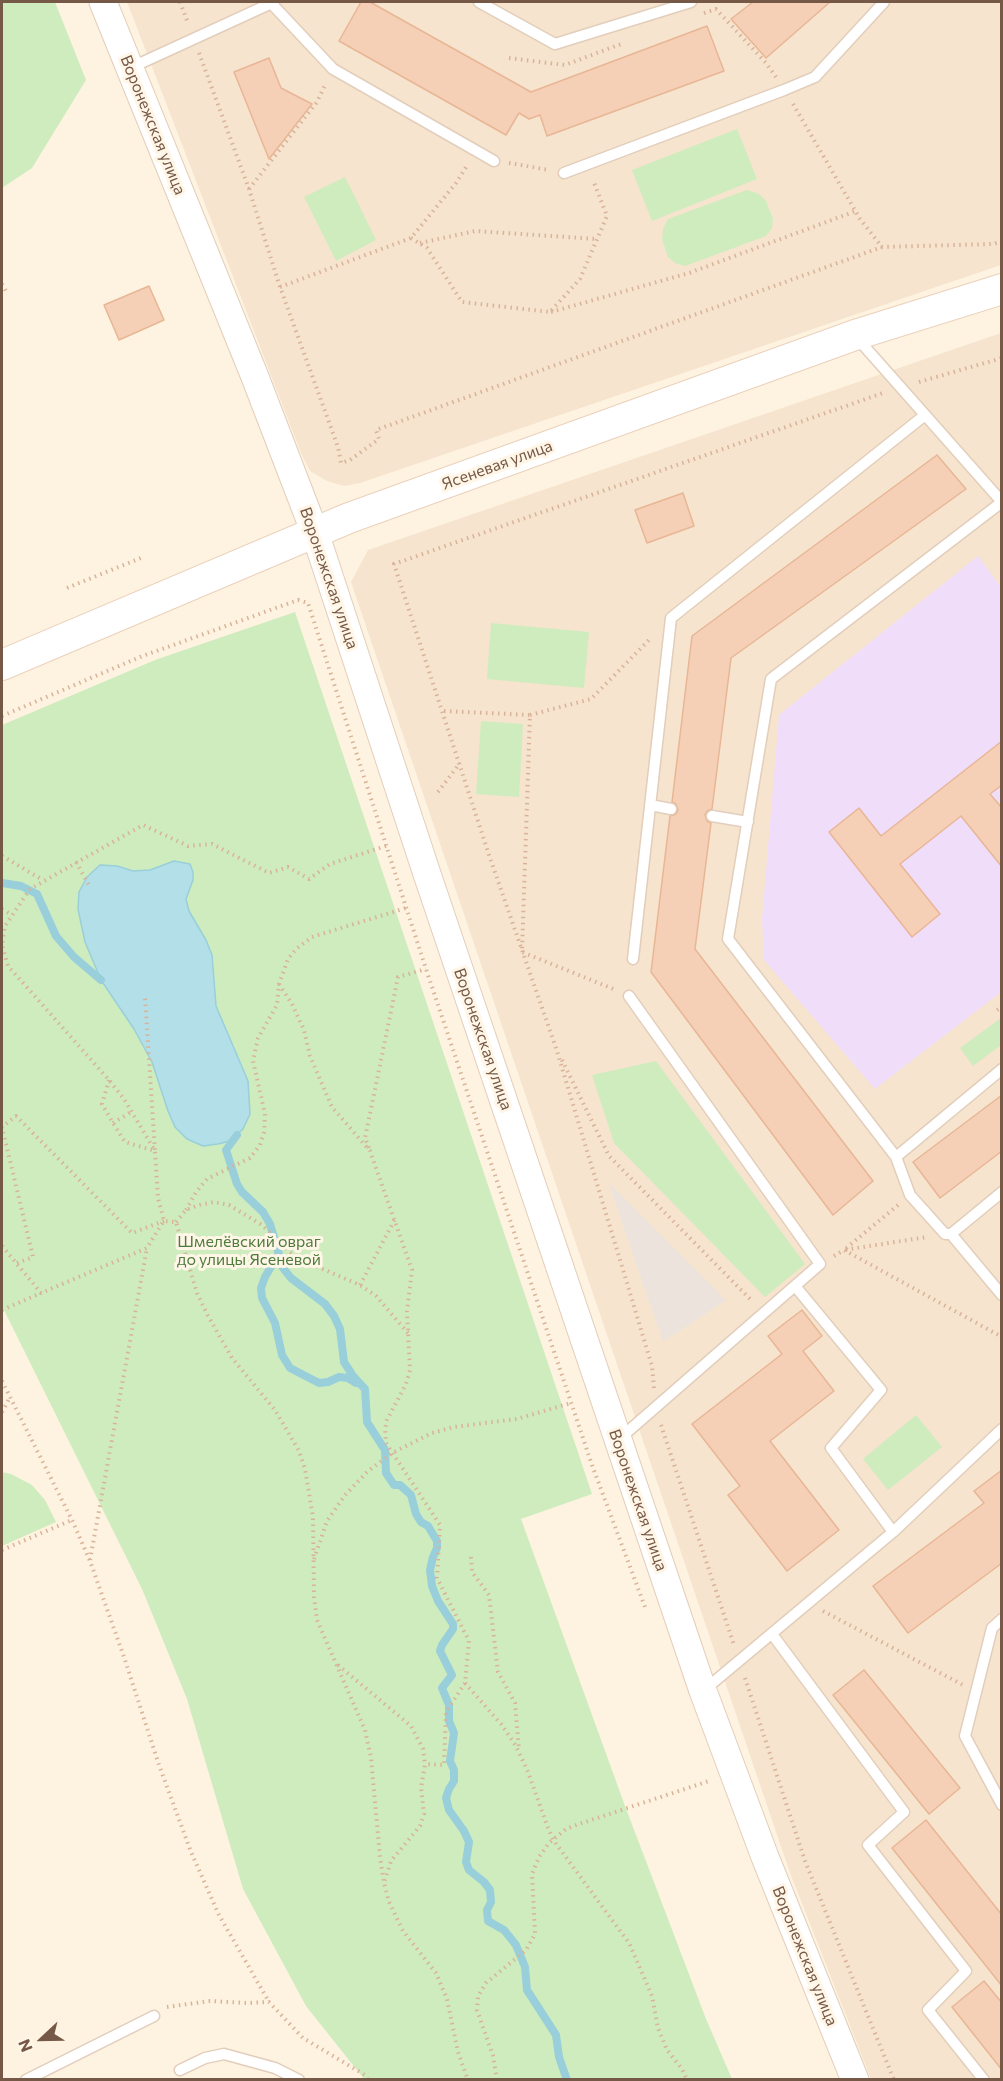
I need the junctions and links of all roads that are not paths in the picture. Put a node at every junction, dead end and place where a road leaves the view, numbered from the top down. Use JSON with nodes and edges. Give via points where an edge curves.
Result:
{"nodes":[{"id":1,"x":103,"y":2,"type":"edge"},
{"id":2,"x":273,"y":2,"type":"edge"},
{"id":3,"x":479,"y":2,"type":"edge"},
{"id":4,"x":691,"y":2,"type":"edge"},
{"id":5,"x":884,"y":2,"type":"edge"},
{"id":6,"x":129,"y":68,"type":"junction"},
{"id":7,"x":494,"y":161,"type":"road end"},
{"id":8,"x":564,"y":173,"type":"road end"},
{"id":9,"x":1002,"y":289,"type":"edge"},
{"id":10,"x":855,"y":336,"type":"junction"},
{"id":11,"x":925,"y":415,"type":"junction"},
{"id":12,"x":315,"y":533,"type":"junction"},
{"id":13,"x":2,"y":665,"type":"edge"},
{"id":14,"x":650,"y":805,"type":"junction"},
{"id":15,"x":671,"y":809,"type":"dead end"},
{"id":16,"x":711,"y":816,"type":"dead end"},
{"id":17,"x":748,"y":822,"type":"junction"},
{"id":18,"x":633,"y":959,"type":"dead end"},
{"id":19,"x":629,"y":996,"type":"road end"},
{"id":20,"x":1002,"y":1070,"type":"edge"},
{"id":21,"x":896,"y":1157,"type":"junction"},
{"id":22,"x":1002,"y":1192,"type":"edge"},
{"id":23,"x":948,"y":1234,"type":"junction"},
{"id":24,"x":795,"y":1286,"type":"junction"},
{"id":25,"x":1002,"y":1295,"type":"edge"},
{"id":26,"x":1002,"y":1429,"type":"edge"},
{"id":27,"x":618,"y":1440,"type":"junction"},
{"id":28,"x":893,"y":1532,"type":"junction"},
{"id":29,"x":1002,"y":1619,"type":"edge"},
{"id":30,"x":772,"y":1634,"type":"junction"},
{"id":31,"x":703,"y":1691,"type":"junction"},
{"id":32,"x":1002,"y":1805,"type":"edge"},
{"id":33,"x":154,"y":2016,"type":"dead end"},
{"id":34,"x":180,"y":2070,"type":"dead end"},
{"id":35,"x":26,"y":2079,"type":"edge"},
{"id":36,"x":299,"y":2079,"type":"edge"},
{"id":37,"x":855,"y":2079,"type":"edge"},
{"id":38,"x":984,"y":2079,"type":"edge"}],
"edges":[{"from":1,"to":6,"type":"street","name":"Воронежская улица"},
{"from":2,"to":6,"type":"lane"},
{"from":2,"to":7,"type":"lane","via":[[333,69]]},
{"from":3,"to":4,"type":"lane","via":[[555,44]]},
{"from":5,"to":8,"type":"lane","via":[[815,77]]},
{"from":6,"to":12,"type":"street","name":"Воронежская улица"},
{"from":9,"to":10,"type":"main road","name":"Ясеневая улица"},
{"from":10,"to":11,"type":"lane"},
{"from":10,"to":12,"type":"main road","name":"Ясеневая улица"},
{"from":11,"to":14,"type":"lane","via":[[671,618]]},
{"from":11,"to":17,"type":"lane","via":[[1002,502],[771,679]]},
{"from":12,"to":13,"type":"main road","name":"Ясеневая улица"},
{"from":12,"to":27,"type":"street","name":"Воронежская улица"},
{"from":14,"to":15,"type":"lane"},
{"from":14,"to":18,"type":"lane"},
{"from":16,"to":17,"type":"lane"},
{"from":17,"to":21,"type":"lane","via":[[728,939]]},
{"from":19,"to":24,"type":"lane","via":[[820,1264]]},
{"from":20,"to":21,"type":"lane"},
{"from":21,"to":23,"type":"lane","via":[[910,1195]]},
{"from":22,"to":23,"type":"lane"},
{"from":23,"to":25,"type":"lane"},
{"from":24,"to":27,"type":"lane"},
{"from":24,"to":28,"type":"lane","via":[[881,1390],[831,1448]]},
{"from":26,"to":28,"type":"lane"},
{"from":27,"to":31,"type":"street","name":"Воронежская улица"},
{"from":28,"to":30,"type":"lane"},
{"from":29,"to":32,"type":"lane","via":[[992,1628],[965,1736]]},
{"from":30,"to":31,"type":"lane"},
{"from":30,"to":38,"type":"lane","via":[[904,1812],[868,1845],[966,1971],[928,2010]]},
{"from":31,"to":37,"type":"street","name":"Воронежская улица"},
{"from":33,"to":35,"type":"lane"},
{"from":34,"to":36,"type":"lane","via":[[224,2054]]}]}
